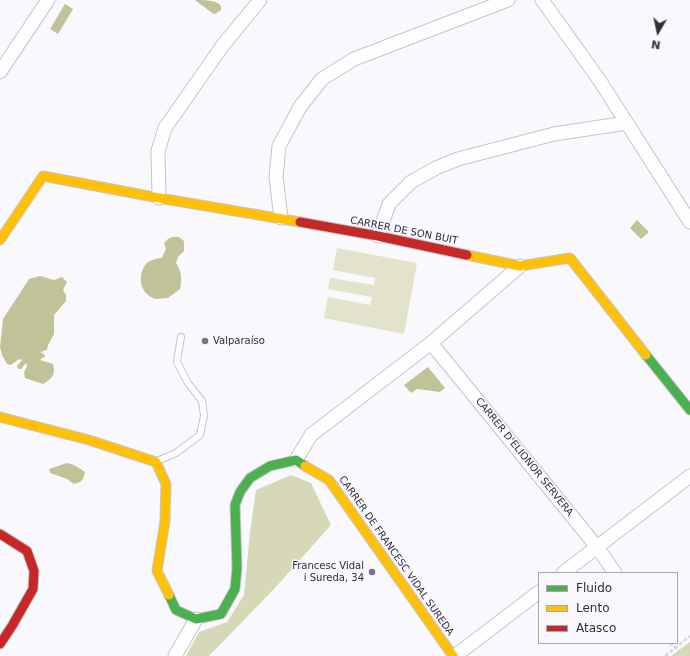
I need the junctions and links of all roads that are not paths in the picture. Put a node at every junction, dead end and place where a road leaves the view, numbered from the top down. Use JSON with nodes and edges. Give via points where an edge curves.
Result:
{"nodes":[{"id":1,"x":48,"y":0,"type":"edge"},
{"id":2,"x":260,"y":0,"type":"edge"},
{"id":3,"x":508,"y":0,"type":"edge"},
{"id":4,"x":542,"y":0,"type":"edge"},
{"id":5,"x":0,"y":72,"type":"edge"},
{"id":6,"x":627,"y":123,"type":"junction"},
{"id":7,"x":159,"y":198,"type":"junction"},
{"id":8,"x":281,"y":218,"type":"junction"},
{"id":9,"x":690,"y":222,"type":"edge"},
{"id":10,"x":378,"y":236,"type":"junction"},
{"id":11,"x":0,"y":240,"type":"edge"},
{"id":12,"x":520,"y":266,"type":"junction"},
{"id":13,"x":181,"y":337,"type":"dead end"},
{"id":14,"x":431,"y":343,"type":"junction"},
{"id":15,"x":690,"y":410,"type":"edge"},
{"id":16,"x":0,"y":417,"type":"edge"},
{"id":17,"x":296,"y":460,"type":"junction"},
{"id":18,"x":156,"y":462,"type":"junction"},
{"id":19,"x":690,"y":476,"type":"edge"},
{"id":20,"x":0,"y":534,"type":"edge"},
{"id":21,"x":597,"y":547,"type":"junction"},
{"id":22,"x":564,"y":572,"type":"edge"},
{"id":23,"x":614,"y":572,"type":"edge"},
{"id":24,"x":538,"y":593,"type":"edge"},
{"id":25,"x":196,"y":619,"type":"junction"},
{"id":26,"x":0,"y":644,"type":"edge"},
{"id":27,"x":175,"y":656,"type":"edge"},
{"id":28,"x":454,"y":656,"type":"edge"}],
"edges":[{"from":1,"to":5,"type":"street"},
{"from":2,"to":7,"type":"street","via":[[223,45],[165,128],[158,151]]},
{"from":3,"to":8,"type":"street","via":[[354,59],[322,79],[300,107],[279,146],[276,177]]},
{"from":4,"to":6,"type":"street"},
{"from":6,"to":9,"type":"street"},
{"from":6,"to":10,"type":"street","via":[[554,134],[458,159],[436,168],[411,182],[389,204]]},
{"from":7,"to":8,"type":"street","name":"CARRER DE SON BUIT"},
{"from":7,"to":11,"type":"street","name":"CARRER DE SON BUIT","via":[[43,176]]},
{"from":8,"to":10,"type":"street","name":"CARRER DE SON BUIT"},
{"from":10,"to":12,"type":"street","name":"CARRER DE SON BUIT"},
{"from":12,"to":14,"type":"street"},
{"from":12,"to":15,"type":"street","name":"CARRER DE SON BUIT","via":[[570,258]]},
{"from":13,"to":18,"type":"lane","via":[[177,362],[188,383],[202,401],[204,416],[200,435],[176,453]]},
{"from":14,"to":17,"type":"street","via":[[311,435]]},
{"from":14,"to":21,"type":"street","name":"CARRER D'ELIONOR SERVERA"},
{"from":16,"to":18,"type":"street","via":[[89,440]]},
{"from":17,"to":25,"type":"street","via":[[270,466],[250,478],[240,492],[234,505],[237,568],[235,589],[222,614]]},
{"from":17,"to":28,"type":"street","name":"CARRER DE FRANCESC VIDAL SUREDA","via":[[329,480]]},
{"from":18,"to":25,"type":"street","via":[[166,484],[165,521],[157,571],[176,610]]},
{"from":19,"to":21,"type":"street"},
{"from":20,"to":26,"type":"street","via":[[27,551],[34,571],[33,589]]},
{"from":21,"to":22,"type":"street"},
{"from":21,"to":23,"type":"street","name":"CARRER D'ELIONOR SERVERA"},
{"from":24,"to":28,"type":"street"},
{"from":25,"to":27,"type":"street"}]}
